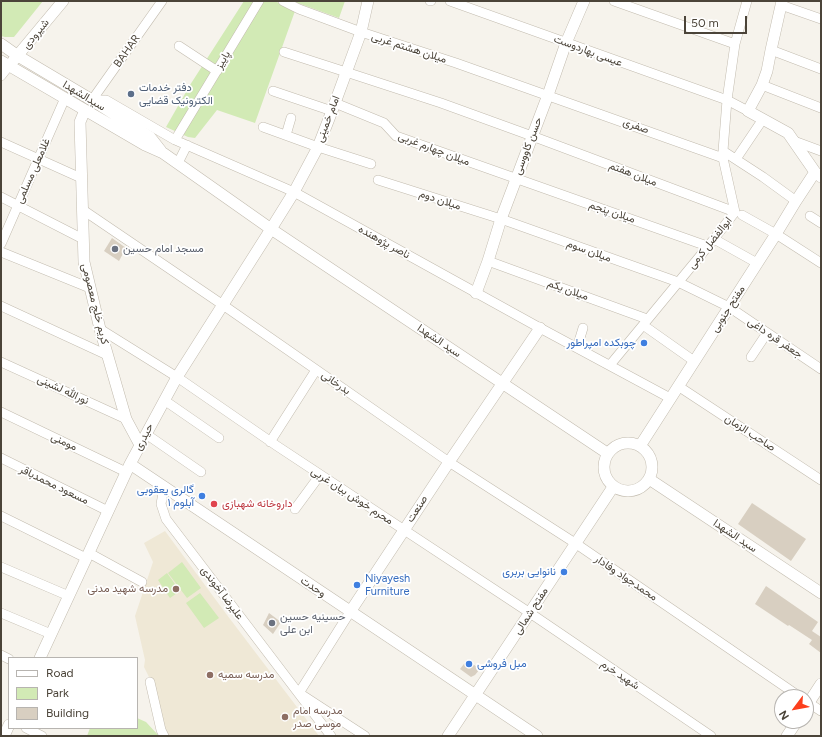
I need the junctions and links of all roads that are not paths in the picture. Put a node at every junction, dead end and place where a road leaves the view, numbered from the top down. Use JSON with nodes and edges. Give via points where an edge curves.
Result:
{"nodes":[{"id":1,"x":63,"y":1,"type":"edge"},
{"id":2,"x":162,"y":1,"type":"edge"},
{"id":3,"x":259,"y":1,"type":"edge"},
{"id":4,"x":283,"y":1,"type":"edge"},
{"id":5,"x":368,"y":1,"type":"edge"},
{"id":6,"x":450,"y":1,"type":"edge"},
{"id":7,"x":584,"y":1,"type":"edge"},
{"id":8,"x":614,"y":1,"type":"edge"},
{"id":9,"x":745,"y":1,"type":"edge"},
{"id":10,"x":781,"y":3,"type":"edge"},
{"id":11,"x":821,"y":19,"type":"edge"},
{"id":12,"x":361,"y":32,"type":"junction"},
{"id":13,"x":566,"y":43,"type":"junction"},
{"id":14,"x":1,"y":44,"type":"edge"},
{"id":15,"x":735,"y":44,"type":"junction"},
{"id":16,"x":179,"y":46,"type":"dead end"},
{"id":17,"x":771,"y":50,"type":"junction"},
{"id":18,"x":284,"y":52,"type":"dead end"},
{"id":19,"x":18,"y":56,"type":"junction"},
{"id":20,"x":5,"y":64,"type":"edge"},
{"id":21,"x":821,"y":69,"type":"edge"},
{"id":22,"x":217,"y":71,"type":"junction"},
{"id":23,"x":346,"y":72,"type":"junction"},
{"id":24,"x":1,"y":76,"type":"edge"},
{"id":25,"x":762,"y":85,"type":"junction"},
{"id":26,"x":273,"y":91,"type":"dead end"},
{"id":27,"x":548,"y":95,"type":"junction"},
{"id":28,"x":65,"y":98,"type":"junction"},
{"id":29,"x":92,"y":100,"type":"junction"},
{"id":30,"x":727,"y":100,"type":"junction"},
{"id":31,"x":333,"y":107,"type":"junction"},
{"id":32,"x":821,"y":108,"type":"edge"},
{"id":33,"x":85,"y":110,"type":"junction"},
{"id":34,"x":748,"y":111,"type":"junction"},
{"id":35,"x":291,"y":118,"type":"dead end"},
{"id":36,"x":763,"y":119,"type":"junction"},
{"id":37,"x":263,"y":127,"type":"dead end"},
{"id":38,"x":286,"y":135,"type":"junction"},
{"id":39,"x":532,"y":136,"type":"junction"},
{"id":40,"x":175,"y":140,"type":"junction"},
{"id":41,"x":794,"y":141,"type":"junction"},
{"id":42,"x":1,"y":142,"type":"edge"},
{"id":43,"x":187,"y":145,"type":"junction"},
{"id":44,"x":318,"y":147,"type":"junction"},
{"id":45,"x":821,"y":151,"type":"edge"},
{"id":46,"x":163,"y":153,"type":"junction"},
{"id":47,"x":723,"y":154,"type":"junction"},
{"id":48,"x":39,"y":159,"type":"junction"},
{"id":49,"x":736,"y":159,"type":"junction"},
{"id":50,"x":178,"y":164,"type":"junction"},
{"id":51,"x":371,"y":164,"type":"dead end"},
{"id":52,"x":818,"y":174,"type":"edge"},
{"id":53,"x":81,"y":178,"type":"junction"},
{"id":54,"x":516,"y":179,"type":"junction"},
{"id":55,"x":378,"y":180,"type":"dead end"},
{"id":56,"x":294,"y":192,"type":"junction"},
{"id":57,"x":1,"y":197,"type":"edge"},
{"id":58,"x":796,"y":201,"type":"junction"},
{"id":59,"x":18,"y":206,"type":"junction"},
{"id":60,"x":83,"y":210,"type":"junction"},
{"id":61,"x":738,"y":214,"type":"junction"},
{"id":62,"x":810,"y":216,"type":"dead end"},
{"id":63,"x":501,"y":219,"type":"junction"},
{"id":64,"x":821,"y":223,"type":"edge"},
{"id":65,"x":271,"y":229,"type":"junction"},
{"id":66,"x":776,"y":234,"type":"junction"},
{"id":67,"x":714,"y":239,"type":"junction"},
{"id":68,"x":83,"y":240,"type":"junction"},
{"id":69,"x":1,"y":244,"type":"edge"},
{"id":70,"x":707,"y":246,"type":"junction"},
{"id":71,"x":1,"y":252,"type":"edge"},
{"id":72,"x":488,"y":261,"type":"junction"},
{"id":73,"x":757,"y":263,"type":"junction"},
{"id":74,"x":821,"y":264,"type":"edge"},
{"id":75,"x":678,"y":282,"type":"junction"},
{"id":76,"x":90,"y":288,"type":"junction"},
{"id":77,"x":476,"y":293,"type":"junction"},
{"id":78,"x":223,"y":305,"type":"junction"},
{"id":79,"x":1,"y":306,"type":"edge"},
{"id":80,"x":729,"y":307,"type":"junction"},
{"id":81,"x":645,"y":322,"type":"junction"},
{"id":82,"x":540,"y":328,"type":"junction"},
{"id":83,"x":583,"y":328,"type":"dead end"},
{"id":84,"x":100,"y":329,"type":"junction"},
{"id":85,"x":767,"y":333,"type":"junction"},
{"id":86,"x":577,"y":348,"type":"junction"},
{"id":87,"x":107,"y":355,"type":"junction"},
{"id":88,"x":752,"y":357,"type":"dead end"},
{"id":89,"x":694,"y":361,"type":"junction"},
{"id":90,"x":1,"y":362,"type":"edge"},
{"id":91,"x":610,"y":365,"type":"junction"},
{"id":92,"x":821,"y":369,"type":"edge"},
{"id":93,"x":316,"y":370,"type":"junction"},
{"id":94,"x":177,"y":377,"type":"junction"},
{"id":95,"x":502,"y":383,"type":"junction"},
{"id":96,"x":678,"y":386,"type":"junction"},
{"id":97,"x":670,"y":398,"type":"junction"},
{"id":98,"x":164,"y":400,"type":"junction"},
{"id":99,"x":1,"y":412,"type":"edge"},
{"id":100,"x":126,"y":419,"type":"junction"},
{"id":101,"x":146,"y":434,"type":"junction"},
{"id":102,"x":219,"y":438,"type":"dead end"},
{"id":103,"x":270,"y":442,"type":"junction"},
{"id":104,"x":140,"y":445,"type":"junction"},
{"id":105,"x":640,"y":446,"type":"junction"},
{"id":106,"x":607,"y":453,"type":"junction"},
{"id":107,"x":1,"y":458,"type":"edge"},
{"id":108,"x":449,"y":462,"type":"junction"},
{"id":109,"x":128,"y":468,"type":"junction"},
{"id":110,"x":201,"y":472,"type":"dead end"},
{"id":111,"x":320,"y":475,"type":"junction"},
{"id":112,"x":649,"y":479,"type":"junction"},
{"id":113,"x":821,"y":480,"type":"edge"},
{"id":114,"x":164,"y":487,"type":"junction"},
{"id":115,"x":613,"y":487,"type":"junction"},
{"id":116,"x":295,"y":509,"type":"dead end"},
{"id":117,"x":108,"y":511,"type":"junction"},
{"id":118,"x":1,"y":516,"type":"edge"},
{"id":119,"x":404,"y":530,"type":"junction"},
{"id":120,"x":575,"y":543,"type":"junction"},
{"id":121,"x":87,"y":556,"type":"junction"},
{"id":122,"x":1,"y":567,"type":"edge"},
{"id":123,"x":142,"y":582,"type":"dead end"},
{"id":124,"x":821,"y":593,"type":"edge"},
{"id":125,"x":69,"y":596,"type":"junction"},
{"id":126,"x":350,"y":612,"type":"junction"},
{"id":127,"x":1,"y":613,"type":"edge"},
{"id":128,"x":530,"y":613,"type":"junction"},
{"id":129,"x":51,"y":634,"type":"junction"},
{"id":130,"x":40,"y":657,"type":"edge"},
{"id":131,"x":150,"y":682,"type":"dead end"},
{"id":132,"x":821,"y":684,"type":"edge"},
{"id":133,"x":786,"y":689,"type":"edge"},
{"id":134,"x":814,"y":692,"type":"edge"},
{"id":135,"x":299,"y":693,"type":"junction"},
{"id":136,"x":475,"y":695,"type":"junction"},
{"id":137,"x":28,"y":729,"type":"edge"},
{"id":138,"x":42,"y":736,"type":"edge"},
{"id":139,"x":164,"y":736,"type":"edge"},
{"id":140,"x":331,"y":736,"type":"edge"},
{"id":141,"x":365,"y":736,"type":"edge"},
{"id":142,"x":448,"y":736,"type":"edge"},
{"id":143,"x":537,"y":736,"type":"edge"},
{"id":144,"x":711,"y":736,"type":"edge"}],
"edges":[{"from":1,"to":19,"type":"street","name":"شیرودی"},
{"from":2,"to":29,"type":"street","name":"BAHAR"},
{"from":3,"to":22,"type":"street","name":"پاییز"},
{"from":4,"to":12,"type":"street","name":"میلان هشتم غربی","via":[[299,10]]},
{"from":5,"to":12,"type":"street","name":"امام خمینی"},
{"from":6,"to":13,"type":"street","name":"عیسی بهاردوست"},
{"from":7,"to":13,"type":"street","name":"حسن کاووسی"},
{"from":8,"to":15,"type":"street"},
{"from":9,"to":15,"type":"street","name":"ابوالفضل کرمی"},
{"from":10,"to":11,"type":"street"},
{"from":10,"to":17,"type":"street"},
{"from":12,"to":23,"type":"street","name":"امام خمینی"},
{"from":12,"to":27,"type":"street","name":"میلان هشتم غربی"},
{"from":13,"to":27,"type":"street","name":"حسن کاووسی"},
{"from":13,"to":30,"type":"street","name":"عیسی بهاردوست"},
{"from":14,"to":19,"type":"street","name":"سیدالشهدا"},
{"from":15,"to":30,"type":"street","name":"ابوالفضل کرمی"},
{"from":16,"to":22,"type":"street"},
{"from":17,"to":21,"type":"street"},
{"from":17,"to":25,"type":"street"},
{"from":18,"to":23,"type":"street","name":"میلان هفتم"},
{"from":19,"to":20,"type":"street","name":"شیرودی"},
{"from":19,"to":29,"type":"street","name":"سیدالشهدا"},
{"from":20,"to":24,"type":"street"},
{"from":20,"to":28,"type":"street","name":"سیدالشهدا"},
{"from":22,"to":40,"type":"street","name":"پاییز"},
{"from":23,"to":31,"type":"street","name":"امام خمینی"},
{"from":23,"to":39,"type":"street","name":"میلان هفتم"},
{"from":25,"to":32,"type":"street"},
{"from":25,"to":34,"type":"street"},
{"from":26,"to":31,"type":"street","name":"میلان چهارم غربی"},
{"from":27,"to":39,"type":"street","name":"حسن کاووسی"},
{"from":27,"to":47,"type":"street","name":"صفری"},
{"from":28,"to":33,"type":"street","name":"سیدالشهدا"},
{"from":28,"to":48,"type":"street","name":"غلامعلی مسلمی"},
{"from":29,"to":40,"type":"street","name":"ناصر پژوهنده","via":[[106,100]]},
{"from":29,"to":46,"type":"street","name":"سیدالشهدا","via":[[150,137]]},
{"from":30,"to":34,"type":"street","name":"عیسی بهاردوست"},
{"from":30,"to":47,"type":"street","name":"ابوالفضل کرمی"},
{"from":31,"to":44,"type":"street","name":"امام خمینی"},
{"from":31,"to":54,"type":"street","name":"میلان چهارم غربی","via":[[384,122],[396,136]]},
{"from":33,"to":46,"type":"street","name":"سیدالشهدا"},
{"from":33,"to":53,"type":"street","name":"کریم خلج معصومی","via":[[80,122]]},
{"from":34,"to":36,"type":"street"},
{"from":35,"to":38,"type":"street"},
{"from":36,"to":41,"type":"street","via":[[788,133]]},
{"from":36,"to":49,"type":"street"},
{"from":37,"to":38,"type":"street"},
{"from":38,"to":44,"type":"street"},
{"from":39,"to":54,"type":"street","name":"حسن کاووسی"},
{"from":39,"to":61,"type":"street","name":"میلان هفتم"},
{"from":40,"to":43,"type":"street","name":"ناصر پژوهنده"},
{"from":41,"to":45,"type":"street"},
{"from":41,"to":52,"type":"street"},
{"from":42,"to":48,"type":"street"},
{"from":43,"to":50,"type":"street"},
{"from":43,"to":56,"type":"street","name":"ناصر پژوهنده"},
{"from":44,"to":51,"type":"street"},
{"from":44,"to":56,"type":"street","name":"امام خمینی"},
{"from":46,"to":50,"type":"street","name":"سیدالشهدا"},
{"from":47,"to":49,"type":"street","name":"صفری"},
{"from":47,"to":61,"type":"street","name":"ابوالفضل کرمی"},
{"from":48,"to":53,"type":"street"},
{"from":48,"to":59,"type":"street","name":"غلامعلی مسلمی"},
{"from":49,"to":58,"type":"street","name":"صفری"},
{"from":50,"to":65,"type":"street","name":"سیدالشهدا"},
{"from":52,"to":58,"type":"street","name":"مفتح جنوبی"},
{"from":53,"to":60,"type":"street","name":"کریم خلج معصومی"},
{"from":54,"to":63,"type":"street","name":"حسن کاووسی"},
{"from":54,"to":70,"type":"street","name":"میلان پنجم"},
{"from":55,"to":63,"type":"street","name":"میلان دوم"},
{"from":56,"to":65,"type":"street","name":"امام خمینی"},
{"from":56,"to":77,"type":"street","name":"ناصر پژوهنده"},
{"from":57,"to":59,"type":"street"},
{"from":58,"to":66,"type":"street","name":"مفتح جنوبی"},
{"from":59,"to":68,"type":"street"},
{"from":59,"to":69,"type":"street","name":"غلامعلی مسلمی"},
{"from":60,"to":68,"type":"street","name":"کریم خلج معصومی"},
{"from":60,"to":78,"type":"street","name":"بدرخانی"},
{"from":61,"to":66,"type":"street","name":"میلان هفتم"},
{"from":61,"to":67,"type":"street","name":"ابوالفضل کرمی"},
{"from":62,"to":64,"type":"street"},
{"from":63,"to":72,"type":"street","name":"حسن کاووسی"},
{"from":63,"to":75,"type":"street","name":"میلان سوم"},
{"from":65,"to":78,"type":"street","name":"حیدری"},
{"from":65,"to":95,"type":"street","name":"سید الشهدا"},
{"from":66,"to":73,"type":"street","name":"مفتح جنوبی"},
{"from":66,"to":74,"type":"street","name":"میلان هفتم"},
{"from":67,"to":70,"type":"street","name":"ابوالفضل کرمی"},
{"from":67,"to":73,"type":"street"},
{"from":68,"to":76,"type":"street","name":"کریم خلج معصومی","via":[[84,262]]},
{"from":70,"to":75,"type":"street","name":"ابوالفضل کرمی"},
{"from":71,"to":76,"type":"street"},
{"from":72,"to":77,"type":"street","name":"حسن کاووسی"},
{"from":72,"to":81,"type":"street","name":"میلان یکم"},
{"from":73,"to":80,"type":"street","name":"مفتح جنوبی"},
{"from":75,"to":80,"type":"street","name":"میلان سوم"},
{"from":75,"to":81,"type":"street","name":"ابوالفضل کرمی"},
{"from":76,"to":84,"type":"street","name":"کریم خلج معصومی"},
{"from":77,"to":82,"type":"street","name":"ناصر پژوهنده"},
{"from":78,"to":93,"type":"street","name":"بدرخانی"},
{"from":78,"to":94,"type":"street","name":"حیدری"},
{"from":79,"to":87,"type":"street"},
{"from":80,"to":85,"type":"street","name":"جعفر قره داغی"},
{"from":80,"to":89,"type":"street","name":"مفتح جنوبی"},
{"from":81,"to":89,"type":"street","name":"میلان یکم"},
{"from":81,"to":91,"type":"street","name":"ابوالفضل کرمی"},
{"from":82,"to":86,"type":"street","name":"ناصر پژوهنده"},
{"from":82,"to":95,"type":"street","name":"صنعت"},
{"from":83,"to":86,"type":"street"},
{"from":84,"to":87,"type":"street","name":"کریم خلج معصومی"},
{"from":84,"to":94,"type":"street","name":"محرم خوش بیان غربی"},
{"from":85,"to":88,"type":"street"},
{"from":85,"to":92,"type":"street","name":"جعفر قره داغی"},
{"from":86,"to":91,"type":"street","name":"ناصر پژوهنده"},
{"from":87,"to":100,"type":"street","name":"کریم خلج معصومی"},
{"from":89,"to":96,"type":"street","name":"مفتح جنوبی"},
{"from":90,"to":100,"type":"street","name":"نورالله لشینی"},
{"from":91,"to":97,"type":"street","name":"ناصر پژوهنده"},
{"from":93,"to":103,"type":"street"},
{"from":93,"to":108,"type":"street","name":"بدرخانی"},
{"from":94,"to":98,"type":"street","name":"حیدری"},
{"from":94,"to":103,"type":"street","name":"محرم خوش بیان غربی"},
{"from":95,"to":106,"type":"street","name":"سید الشهدا"},
{"from":95,"to":108,"type":"street","name":"صنعت"},
{"from":96,"to":97,"type":"street","name":"مفتح جنوبی"},
{"from":96,"to":113,"type":"street","name":"صاحب الزمان"},
{"from":97,"to":105,"type":"street","name":"مفتح جنوبی"},
{"from":98,"to":101,"type":"street","name":"حیدری"},
{"from":98,"to":102,"type":"street"},
{"from":99,"to":109,"type":"street","name":"مومنی"},
{"from":100,"to":104,"type":"street","name":"کریم خلج معصومی"},
{"from":101,"to":104,"type":"street","name":"حیدری"},
{"from":101,"to":110,"type":"street"},
{"from":103,"to":111,"type":"street","name":"محرم خوش بیان غربی"},
{"from":104,"to":109,"type":"street","name":"حیدری"},
{"from":105,"to":106,"type":"street","via":[[626,442],[618,444]]},
{"from":105,"to":112,"type":"street","via":[[650,457],[652,464]]},
{"from":106,"to":115,"type":"street","via":[[603,467],[604,475]]},
{"from":107,"to":117,"type":"street","name":"مسعود محمدباقر"},
{"from":108,"to":119,"type":"street","name":"صنعت"},
{"from":108,"to":120,"type":"street","name":"محمدجواد وفادار"},
{"from":109,"to":114,"type":"street","name":"وحدت"},
{"from":109,"to":117,"type":"street","name":"حیدری"},
{"from":111,"to":116,"type":"street"},
{"from":111,"to":119,"type":"street","name":"محرم خوش بیان غربی"},
{"from":112,"to":115,"type":"street","via":[[637,490],[620,490]]},
{"from":112,"to":124,"type":"street","name":"سید الشهدا"},
{"from":114,"to":126,"type":"street","name":"وحدت"},
{"from":114,"to":135,"type":"street","name":"علیرضا آخوندی","via":[[161,504],[166,519]]},
{"from":115,"to":120,"type":"street","name":"مفتح شمالی"},
{"from":117,"to":121,"type":"street","name":"حیدری"},
{"from":118,"to":121,"type":"street"},
{"from":119,"to":126,"type":"street","name":"صنعت"},
{"from":119,"to":128,"type":"street","name":"محرم خوش بیان غربی"},
{"from":120,"to":128,"type":"street","name":"مفتح شمالی"},
{"from":120,"to":133,"type":"street","name":"محمدجواد وفادار"},
{"from":121,"to":123,"type":"street"},
{"from":121,"to":125,"type":"street","name":"حیدری"},
{"from":122,"to":125,"type":"street"},
{"from":125,"to":129,"type":"street","name":"حیدری"},
{"from":126,"to":135,"type":"street","name":"صنعت"},
{"from":126,"to":136,"type":"street","name":"وحدت"},
{"from":127,"to":129,"type":"street"},
{"from":128,"to":136,"type":"street","name":"مفتح شمالی"},
{"from":128,"to":144,"type":"street","name":"شهید خرم"},
{"from":129,"to":130,"type":"street","name":"حیدری"},
{"from":131,"to":139,"type":"street"},
{"from":132,"to":134,"type":"street"},
{"from":135,"to":140,"type":"street","name":"علیرضا آخوندی"},
{"from":135,"to":141,"type":"street","name":"علیرضا آخوندی"},
{"from":136,"to":142,"type":"street","name":"مفتح شمالی"},
{"from":136,"to":143,"type":"street","name":"وحدت"},
{"from":137,"to":138,"type":"street"}]}
